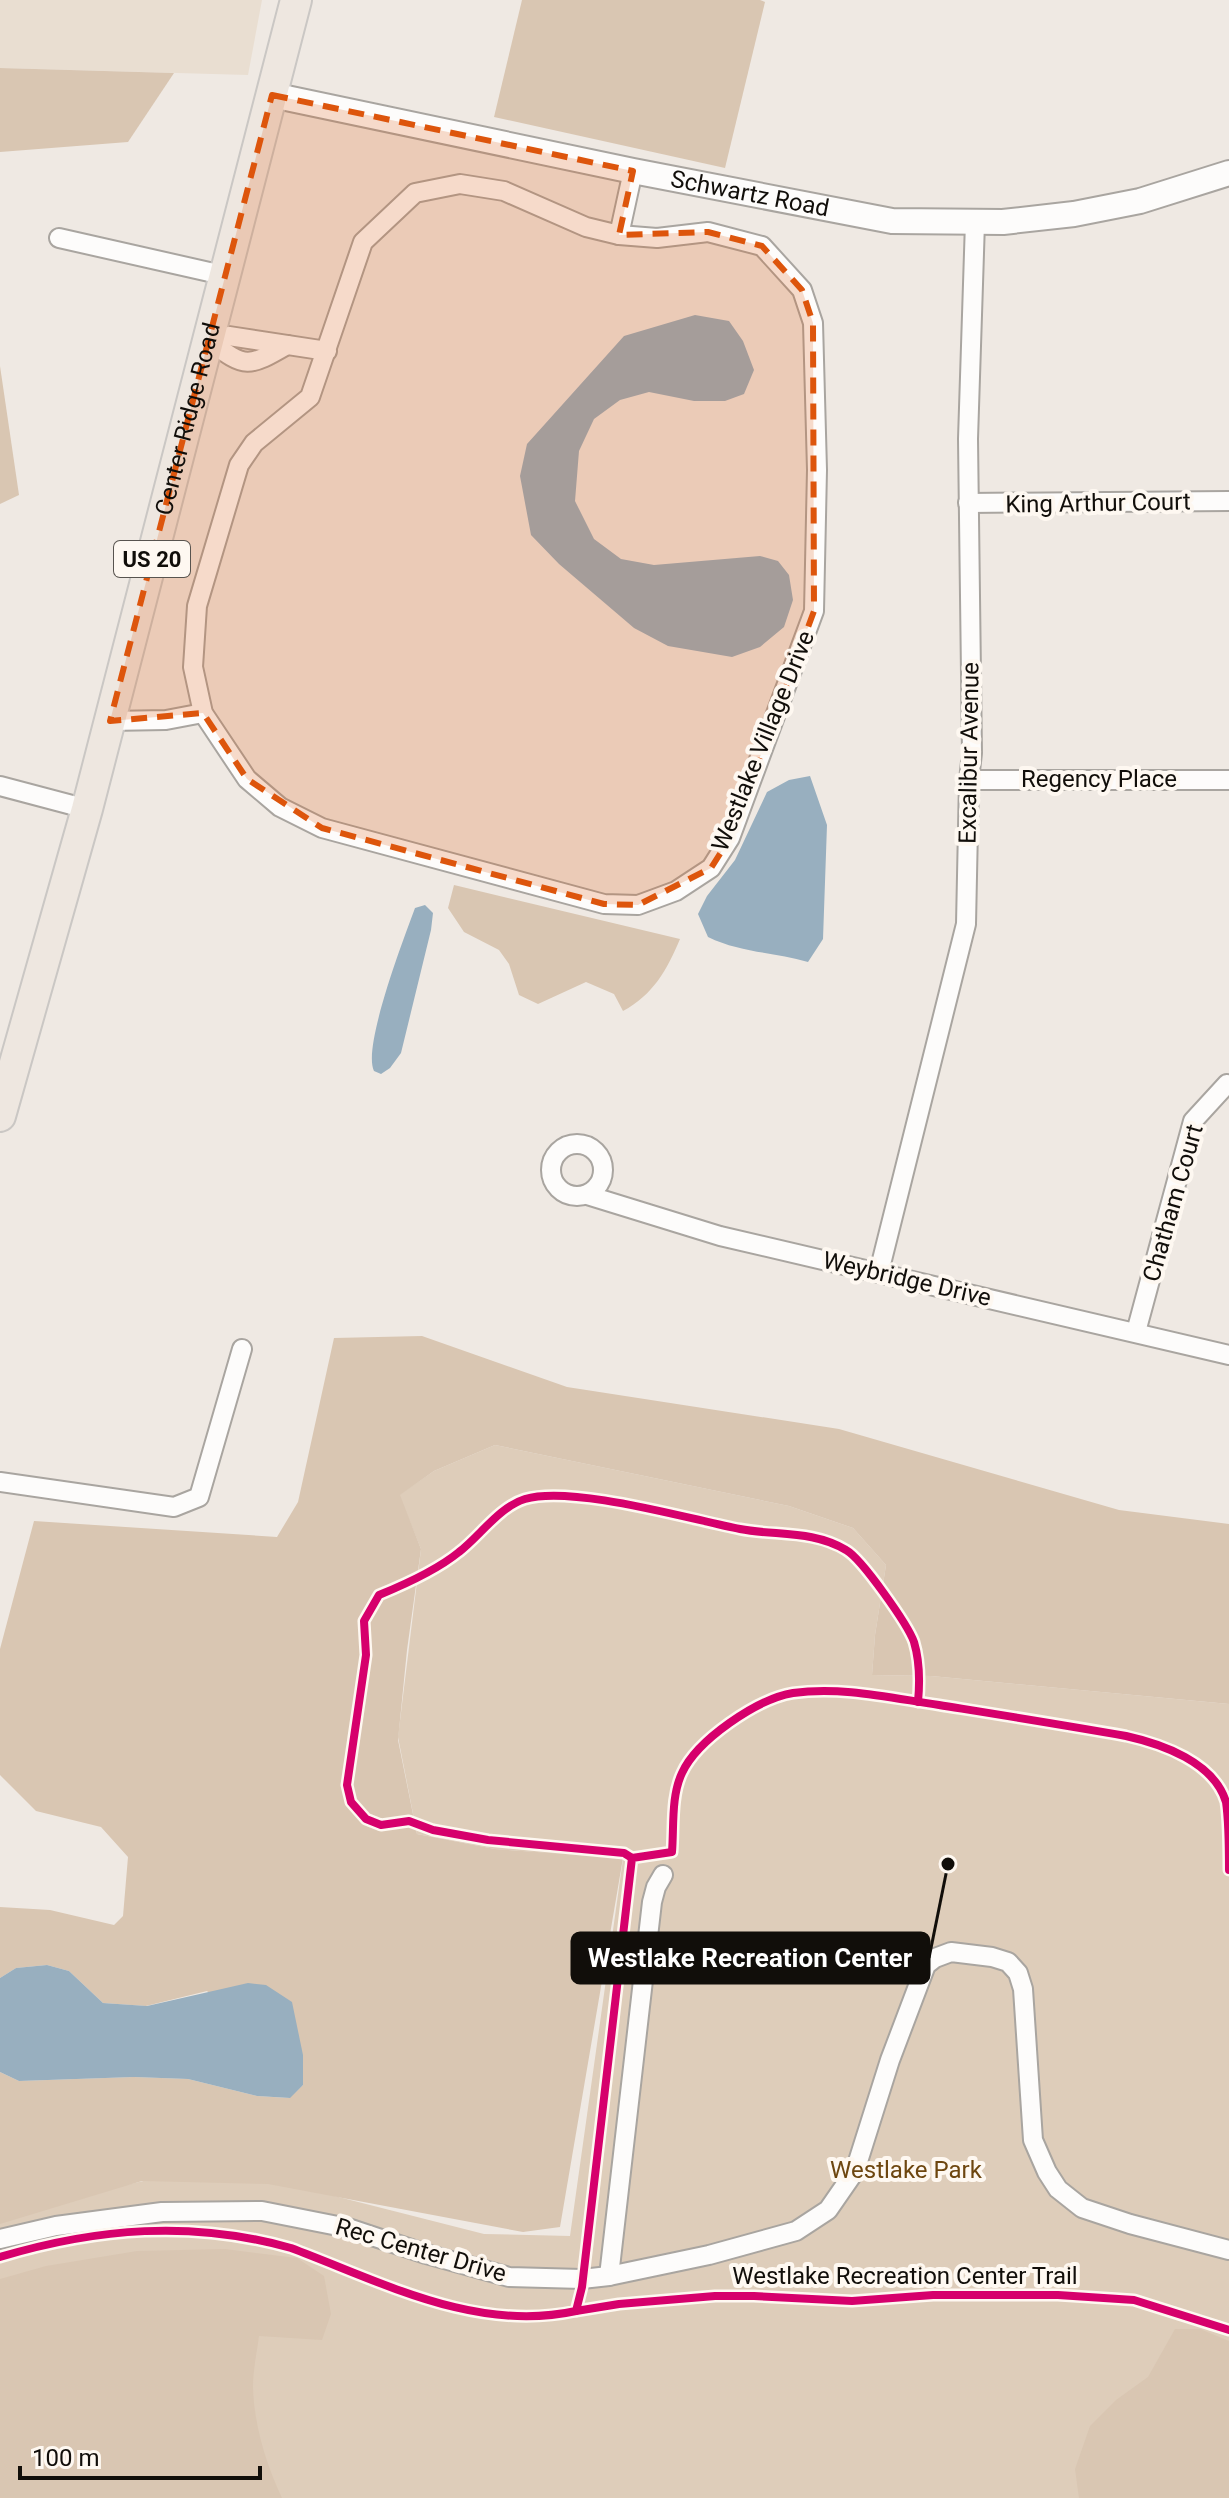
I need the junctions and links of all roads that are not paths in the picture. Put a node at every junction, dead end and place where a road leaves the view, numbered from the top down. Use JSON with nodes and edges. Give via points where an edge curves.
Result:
{"nodes":[{"id":1,"x":296,"y":0,"type":"edge"},
{"id":2,"x":272,"y":95,"type":"junction"},
{"id":3,"x":633,"y":171,"type":"junction"},
{"id":4,"x":1229,"y":173,"type":"edge"},
{"id":5,"x":975,"y":222,"type":"junction"},
{"id":6,"x":619,"y":235,"type":"junction"},
{"id":7,"x":59,"y":238,"type":"dead end"},
{"id":8,"x":227,"y":276,"type":"junction"},
{"id":9,"x":210,"y":341,"type":"junction"},
{"id":10,"x":327,"y":351,"type":"junction"},
{"id":11,"x":1229,"y":501,"type":"edge"},
{"id":12,"x":968,"y":503,"type":"junction"},
{"id":13,"x":203,"y":713,"type":"junction"},
{"id":14,"x":110,"y":721,"type":"junction"},
{"id":15,"x":969,"y":780,"type":"junction"},
{"id":16,"x":1229,"y":780,"type":"edge"},
{"id":17,"x":0,"y":786,"type":"edge"},
{"id":18,"x":87,"y":809,"type":"junction"},
{"id":19,"x":1227,"y":1084,"type":"edge"},
{"id":20,"x":0,"y":1116,"type":"edge"},
{"id":21,"x":587,"y":1195,"type":"dead end"},
{"id":22,"x":879,"y":1272,"type":"junction"},
{"id":23,"x":1136,"y":1332,"type":"junction"},
{"id":24,"x":242,"y":1349,"type":"dead end"},
{"id":25,"x":1229,"y":1355,"type":"edge"},
{"id":26,"x":0,"y":1482,"type":"edge"},
{"id":27,"x":663,"y":1875,"type":"dead end"},
{"id":28,"x":0,"y":2239,"type":"edge"},
{"id":29,"x":1229,"y":2250,"type":"edge"},
{"id":30,"x":609,"y":2276,"type":"junction"}],
"edges":[{"from":1,"to":2,"type":"main road","name":"Center Ridge Road","number":"US 20"},
{"from":2,"to":3,"type":"street","name":"Schwartz Road"},
{"from":2,"to":8,"type":"main road","name":"Center Ridge Road","number":"US 20"},
{"from":3,"to":5,"type":"street","name":"Schwartz Road","via":[[892,221]]},
{"from":3,"to":6,"type":"street"},
{"from":4,"to":5,"type":"street","name":"Schwartz Road","via":[[1121,205],[1044,218]]},
{"from":5,"to":12,"type":"street","name":"Excalibur Avenue"},
{"from":6,"to":10,"type":"street","name":"Westlake Village Drive","via":[[473,184],[415,193],[363,242]]},
{"from":6,"to":13,"type":"street","name":"Westlake Village Drive","via":[[657,238],[708,232],[762,246],[802,290],[813,323],[814,611],[730,838],[711,868],[676,891],[638,905],[604,904],[322,828],[280,807],[247,779]]},
{"from":7,"to":8,"type":"street"},
{"from":8,"to":9,"type":"main road","name":"Center Ridge Road","number":"US 20"},
{"from":9,"to":10,"type":"street","via":[[229,336]]},
{"from":9,"to":14,"type":"main road","name":"Center Ridge Road","number":"US 20"},
{"from":10,"to":13,"type":"street","name":"Westlake Village Drive","via":[[310,397],[254,443],[239,465],[197,606],[193,667]]},
{"from":11,"to":12,"type":"street","name":"King Arthur Court"},
{"from":12,"to":15,"type":"street","name":"Excalibur Avenue"},
{"from":13,"to":14,"type":"street"},
{"from":14,"to":18,"type":"main road","name":"Center Ridge Road","number":"US 20"},
{"from":15,"to":16,"type":"street","name":"Regency Place"},
{"from":15,"to":22,"type":"street","name":"Excalibur Avenue","via":[[966,924]]},
{"from":17,"to":18,"type":"street"},
{"from":18,"to":20,"type":"main road","name":"Center Ridge Road","number":"US 20"},
{"from":19,"to":23,"type":"street","name":"Chatham Court","via":[[1193,1121]]},
{"from":21,"to":22,"type":"street","name":"Weybridge Drive","via":[[720,1236]]},
{"from":22,"to":23,"type":"street","name":"Weybridge Drive"},
{"from":23,"to":25,"type":"street","name":"Weybridge Drive"},
{"from":24,"to":26,"type":"street","via":[[199,1497],[174,1507]]},
{"from":27,"to":30,"type":"street","via":[[652,1902]]},
{"from":28,"to":30,"type":"street","name":"Rec Center Drive","via":[[162,2212],[262,2211],[348,2228],[509,2277]]},
{"from":29,"to":30,"type":"street","name":"Rec Center Drive","via":[[1082,2208],[1058,2189],[1033,2140],[1018,1973],[1000,1959],[951,1952],[926,1965],[855,2171],[828,2210],[796,2231]]}]}
